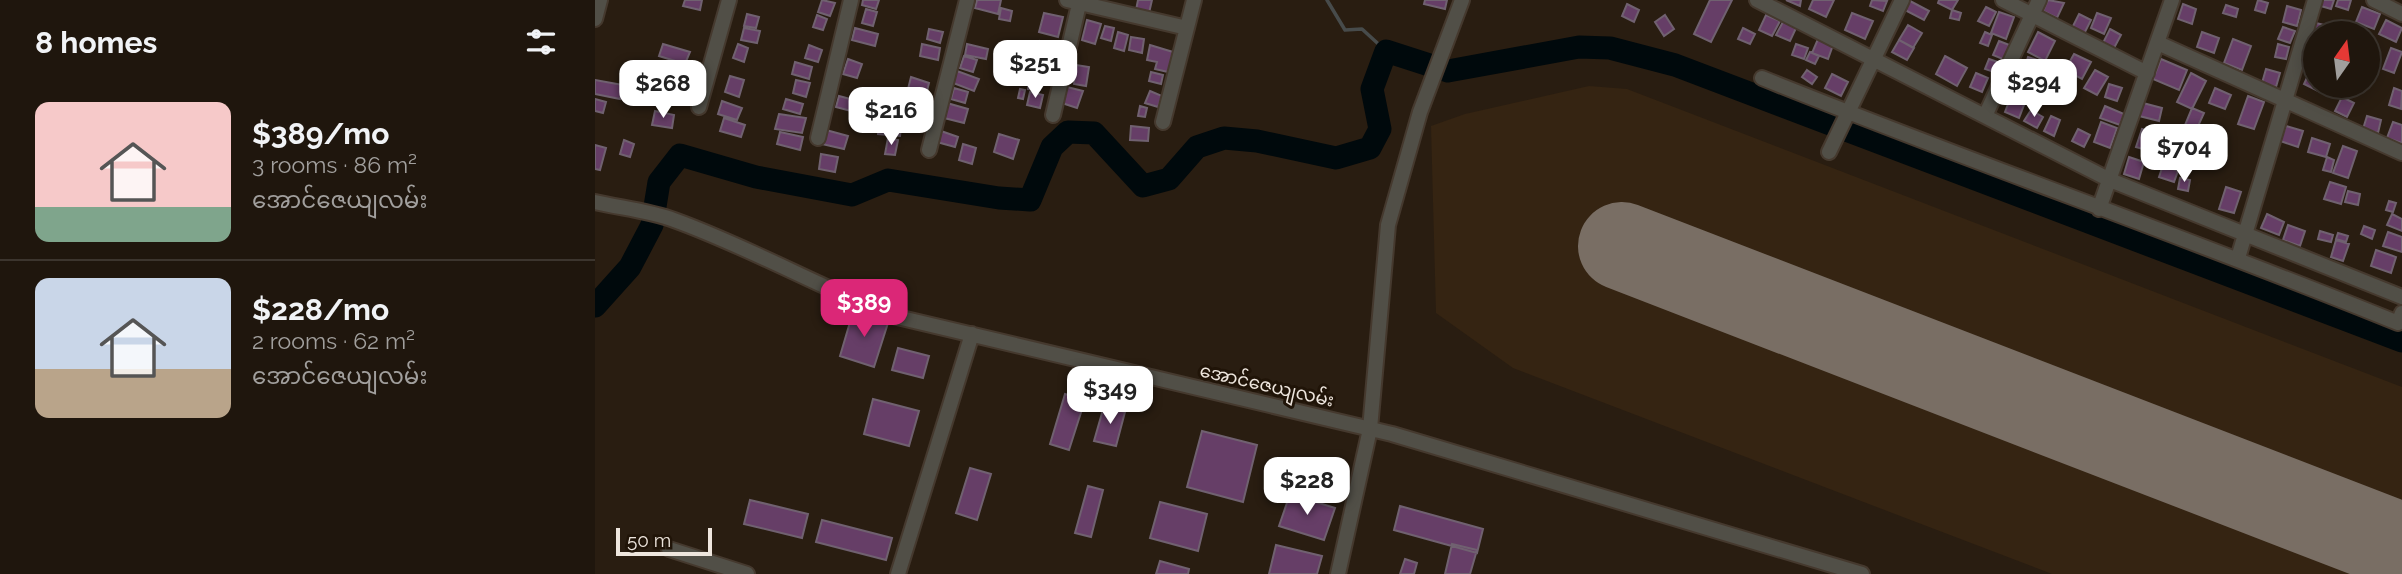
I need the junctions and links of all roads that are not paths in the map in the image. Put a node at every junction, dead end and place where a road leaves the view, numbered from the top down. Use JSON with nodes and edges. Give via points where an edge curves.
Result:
{"nodes":[{"id":1,"x":600,"y":0,"type":"edge"},
{"id":2,"x":729,"y":0,"type":"edge"},
{"id":3,"x":851,"y":0,"type":"edge"},
{"id":4,"x":967,"y":0,"type":"edge"},
{"id":5,"x":1194,"y":0,"type":"edge"},
{"id":6,"x":1462,"y":0,"type":"edge"},
{"id":7,"x":1757,"y":0,"type":"edge"},
{"id":8,"x":1902,"y":0,"type":"edge"},
{"id":9,"x":2003,"y":0,"type":"edge"},
{"id":10,"x":2039,"y":0,"type":"edge"},
{"id":11,"x":2172,"y":0,"type":"edge"},
{"id":12,"x":2315,"y":0,"type":"edge"},
{"id":13,"x":2374,"y":0,"type":"edge"},
{"id":14,"x":1076,"y":1,"type":"edge"},
{"id":15,"x":2402,"y":14,"type":"edge"},
{"id":16,"x":2032,"y":15,"type":"junction"},
{"id":17,"x":595,"y":19,"type":"edge"},
{"id":18,"x":1187,"y":28,"type":"junction"},
{"id":19,"x":2158,"y":43,"type":"junction"},
{"id":20,"x":1875,"y":59,"type":"junction"},
{"id":21,"x":2147,"y":74,"type":"junction"},
{"id":22,"x":1762,"y":78,"type":"dead end"},
{"id":23,"x":2286,"y":103,"type":"junction"},
{"id":24,"x":699,"y":107,"type":"dead end"},
{"id":25,"x":1847,"y":112,"type":"junction"},
{"id":26,"x":1053,"y":115,"type":"dead end"},
{"id":27,"x":1985,"y":116,"type":"junction"},
{"id":28,"x":1163,"y":122,"type":"dead end"},
{"id":29,"x":818,"y":138,"type":"dead end"},
{"id":30,"x":929,"y":150,"type":"dead end"},
{"id":31,"x":1829,"y":152,"type":"dead end"},
{"id":32,"x":2402,"y":153,"type":"edge"},
{"id":33,"x":2110,"y":180,"type":"junction"},
{"id":34,"x":595,"y":202,"type":"edge"},
{"id":35,"x":2099,"y":209,"type":"junction"},
{"id":36,"x":2245,"y":234,"type":"junction"},
{"id":37,"x":2238,"y":258,"type":"junction"},
{"id":38,"x":2402,"y":297,"type":"edge"},
{"id":39,"x":2402,"y":313,"type":"edge"},
{"id":40,"x":972,"y":334,"type":"junction"},
{"id":41,"x":1370,"y":429,"type":"junction"},
{"id":42,"x":669,"y":550,"type":"dead end"},
{"id":43,"x":747,"y":574,"type":"edge"},
{"id":44,"x":898,"y":574,"type":"edge"},
{"id":45,"x":1338,"y":574,"type":"edge"},
{"id":46,"x":1862,"y":574,"type":"edge"}],
"edges":[{"from":1,"to":17,"type":"street"},
{"from":2,"to":24,"type":"street"},
{"from":3,"to":29,"type":"street"},
{"from":4,"to":30,"type":"street"},
{"from":5,"to":18,"type":"street"},
{"from":6,"to":41,"type":"street","via":[[1420,112],[1388,225]]},
{"from":7,"to":20,"type":"street"},
{"from":8,"to":20,"type":"street"},
{"from":9,"to":16,"type":"street"},
{"from":10,"to":16,"type":"street"},
{"from":11,"to":19,"type":"street"},
{"from":12,"to":23,"type":"street"},
{"from":13,"to":15,"type":"street"},
{"from":14,"to":18,"type":"street"},
{"from":14,"to":26,"type":"street"},
{"from":16,"to":21,"type":"street"},
{"from":16,"to":27,"type":"street"},
{"from":18,"to":28,"type":"street"},
{"from":19,"to":21,"type":"street"},
{"from":19,"to":23,"type":"street"},
{"from":20,"to":25,"type":"street"},
{"from":20,"to":27,"type":"street"},
{"from":21,"to":33,"type":"street"},
{"from":22,"to":25,"type":"street"},
{"from":23,"to":32,"type":"street"},
{"from":23,"to":36,"type":"street"},
{"from":25,"to":31,"type":"street"},
{"from":25,"to":35,"type":"street"},
{"from":27,"to":33,"type":"street"},
{"from":33,"to":35,"type":"street"},
{"from":33,"to":36,"type":"street"},
{"from":34,"to":40,"type":"street","name":"အောင်ဇေယျလမ်း","via":[[671,218],[858,303]]},
{"from":35,"to":37,"type":"street"},
{"from":36,"to":37,"type":"street"},
{"from":36,"to":38,"type":"street"},
{"from":37,"to":39,"type":"street","via":[[2398,323]]},
{"from":40,"to":41,"type":"street","name":"အောင်ဇေယျလမ်း"},
{"from":40,"to":44,"type":"street"},
{"from":41,"to":45,"type":"street"},
{"from":41,"to":46,"type":"street","name":"အောင်ဇေယျလမ်း"},
{"from":42,"to":43,"type":"street"}]}
